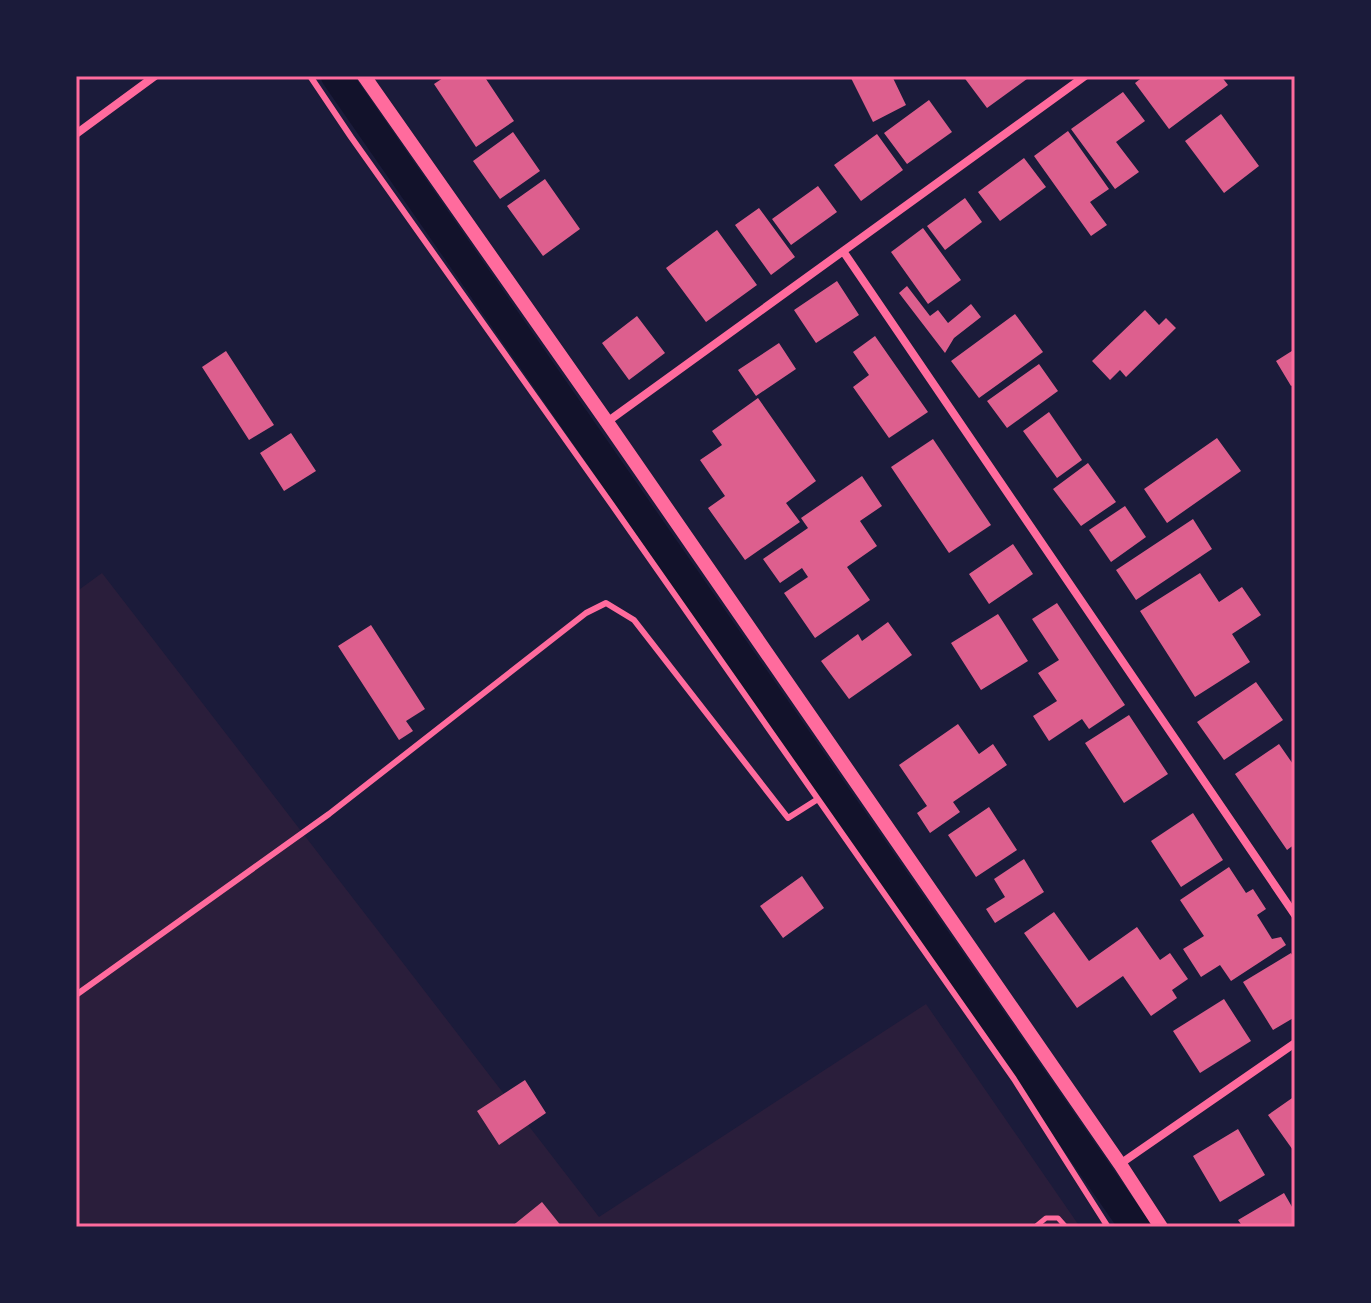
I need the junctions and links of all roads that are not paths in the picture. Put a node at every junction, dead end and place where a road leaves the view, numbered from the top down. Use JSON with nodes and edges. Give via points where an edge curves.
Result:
{"nodes":[{"id":1,"x":155,"y":76,"type":"edge"},
{"id":2,"x":310,"y":76,"type":"edge"},
{"id":3,"x":364,"y":76,"type":"edge"},
{"id":4,"x":1085,"y":76,"type":"edge"},
{"id":5,"x":76,"y":134,"type":"edge"},
{"id":6,"x":843,"y":251,"type":"junction"},
{"id":7,"x":607,"y":422,"type":"junction"},
{"id":8,"x":818,"y":799,"type":"junction"},
{"id":9,"x":1295,"y":915,"type":"edge"},
{"id":10,"x":76,"y":995,"type":"edge"},
{"id":11,"x":1295,"y":1043,"type":"edge"},
{"id":12,"x":1120,"y":1164,"type":"junction"},
{"id":13,"x":1108,"y":1227,"type":"edge"},
{"id":14,"x":1161,"y":1227,"type":"edge"}],
"edges":[{"from":1,"to":5,"type":"street"},
{"from":2,"to":8,"type":"lane"},
{"from":3,"to":7,"type":"street"},
{"from":4,"to":6,"type":"street"},
{"from":6,"to":7,"type":"street"},
{"from":6,"to":9,"type":"street"},
{"from":7,"to":12,"type":"street"},
{"from":8,"to":10,"type":"lane","via":[[788,818],[634,620],[606,603],[586,613],[329,814]]},
{"from":8,"to":13,"type":"lane","via":[[1014,1079]]},
{"from":11,"to":12,"type":"street"},
{"from":12,"to":14,"type":"street"}]}
